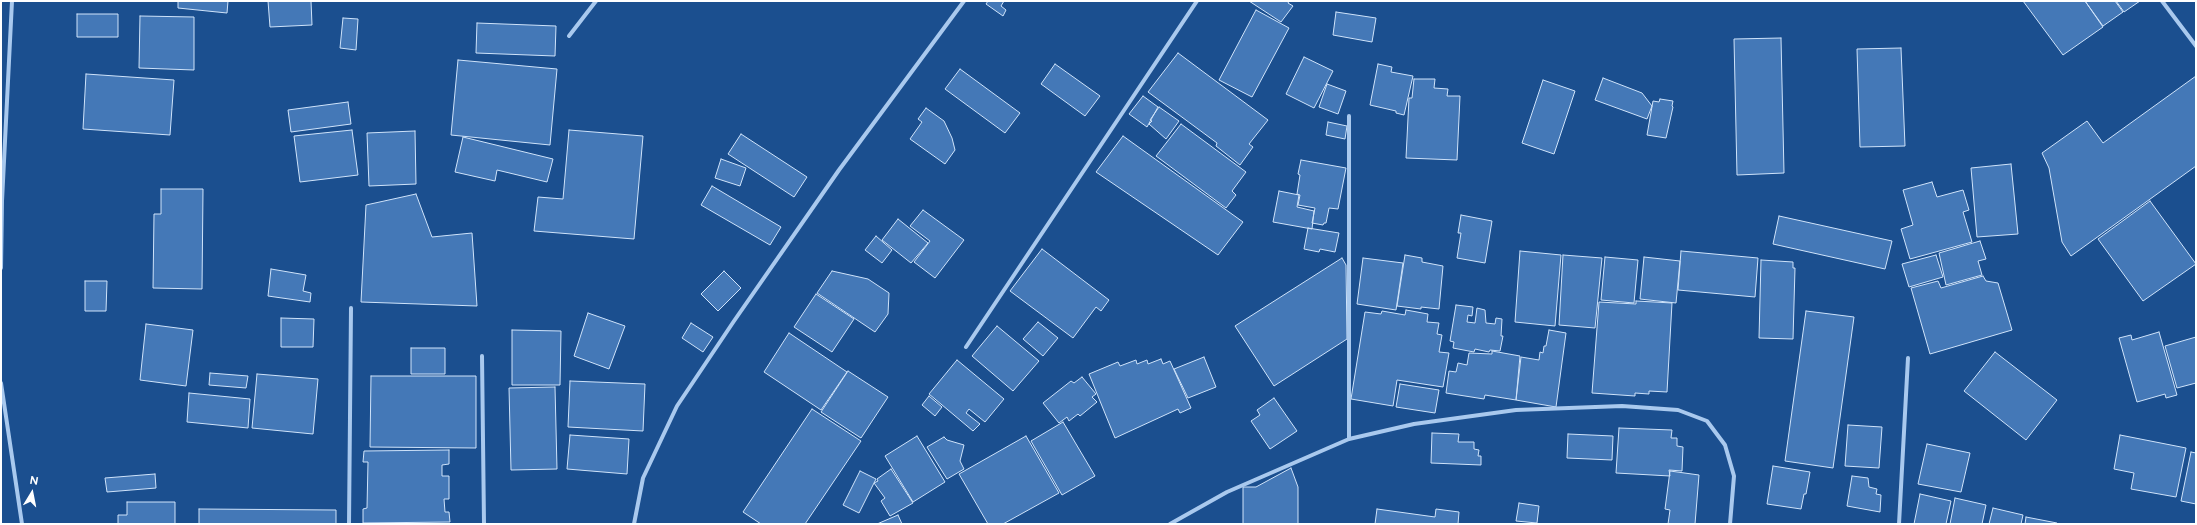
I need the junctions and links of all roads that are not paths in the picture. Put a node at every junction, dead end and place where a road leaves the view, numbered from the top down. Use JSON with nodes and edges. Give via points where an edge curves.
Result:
{"nodes":[{"id":1,"x":12,"y":1,"type":"edge"},
{"id":2,"x":596,"y":1,"type":"edge"},
{"id":3,"x":964,"y":1,"type":"edge"},
{"id":4,"x":1197,"y":1,"type":"edge"},
{"id":5,"x":2162,"y":1,"type":"edge"},
{"id":6,"x":569,"y":36,"type":"dead end"},
{"id":7,"x":2196,"y":46,"type":"edge"},
{"id":8,"x":1349,"y":116,"type":"dead end"},
{"id":9,"x":1,"y":268,"type":"edge"},
{"id":10,"x":352,"y":308,"type":"dead end"},
{"id":11,"x":966,"y":346,"type":"dead end"},
{"id":12,"x":482,"y":356,"type":"dead end"},
{"id":13,"x":1908,"y":358,"type":"dead end"},
{"id":14,"x":1,"y":383,"type":"edge"},
{"id":15,"x":1349,"y":439,"type":"junction"},
{"id":16,"x":22,"y":524,"type":"edge"},
{"id":17,"x":349,"y":524,"type":"edge"},
{"id":18,"x":484,"y":524,"type":"edge"},
{"id":19,"x":634,"y":524,"type":"edge"},
{"id":20,"x":1170,"y":524,"type":"edge"},
{"id":21,"x":1730,"y":524,"type":"edge"},
{"id":22,"x":1899,"y":524,"type":"edge"}],
"edges":[{"from":1,"to":9,"type":"street"},
{"from":2,"to":6,"type":"street"},
{"from":3,"to":19,"type":"street","via":[[839,170],[678,406],[643,478]]},
{"from":4,"to":11,"type":"street"},
{"from":5,"to":7,"type":"street"},
{"from":8,"to":15,"type":"street"},
{"from":10,"to":17,"type":"street"},
{"from":12,"to":18,"type":"street"},
{"from":13,"to":22,"type":"street"},
{"from":14,"to":16,"type":"street"},
{"from":15,"to":20,"type":"street","via":[[1227,492]]},
{"from":15,"to":21,"type":"street","via":[[1414,424],[1516,410],[1622,406],[1678,410],[1706,421],[1725,445],[1734,476]]}]}
